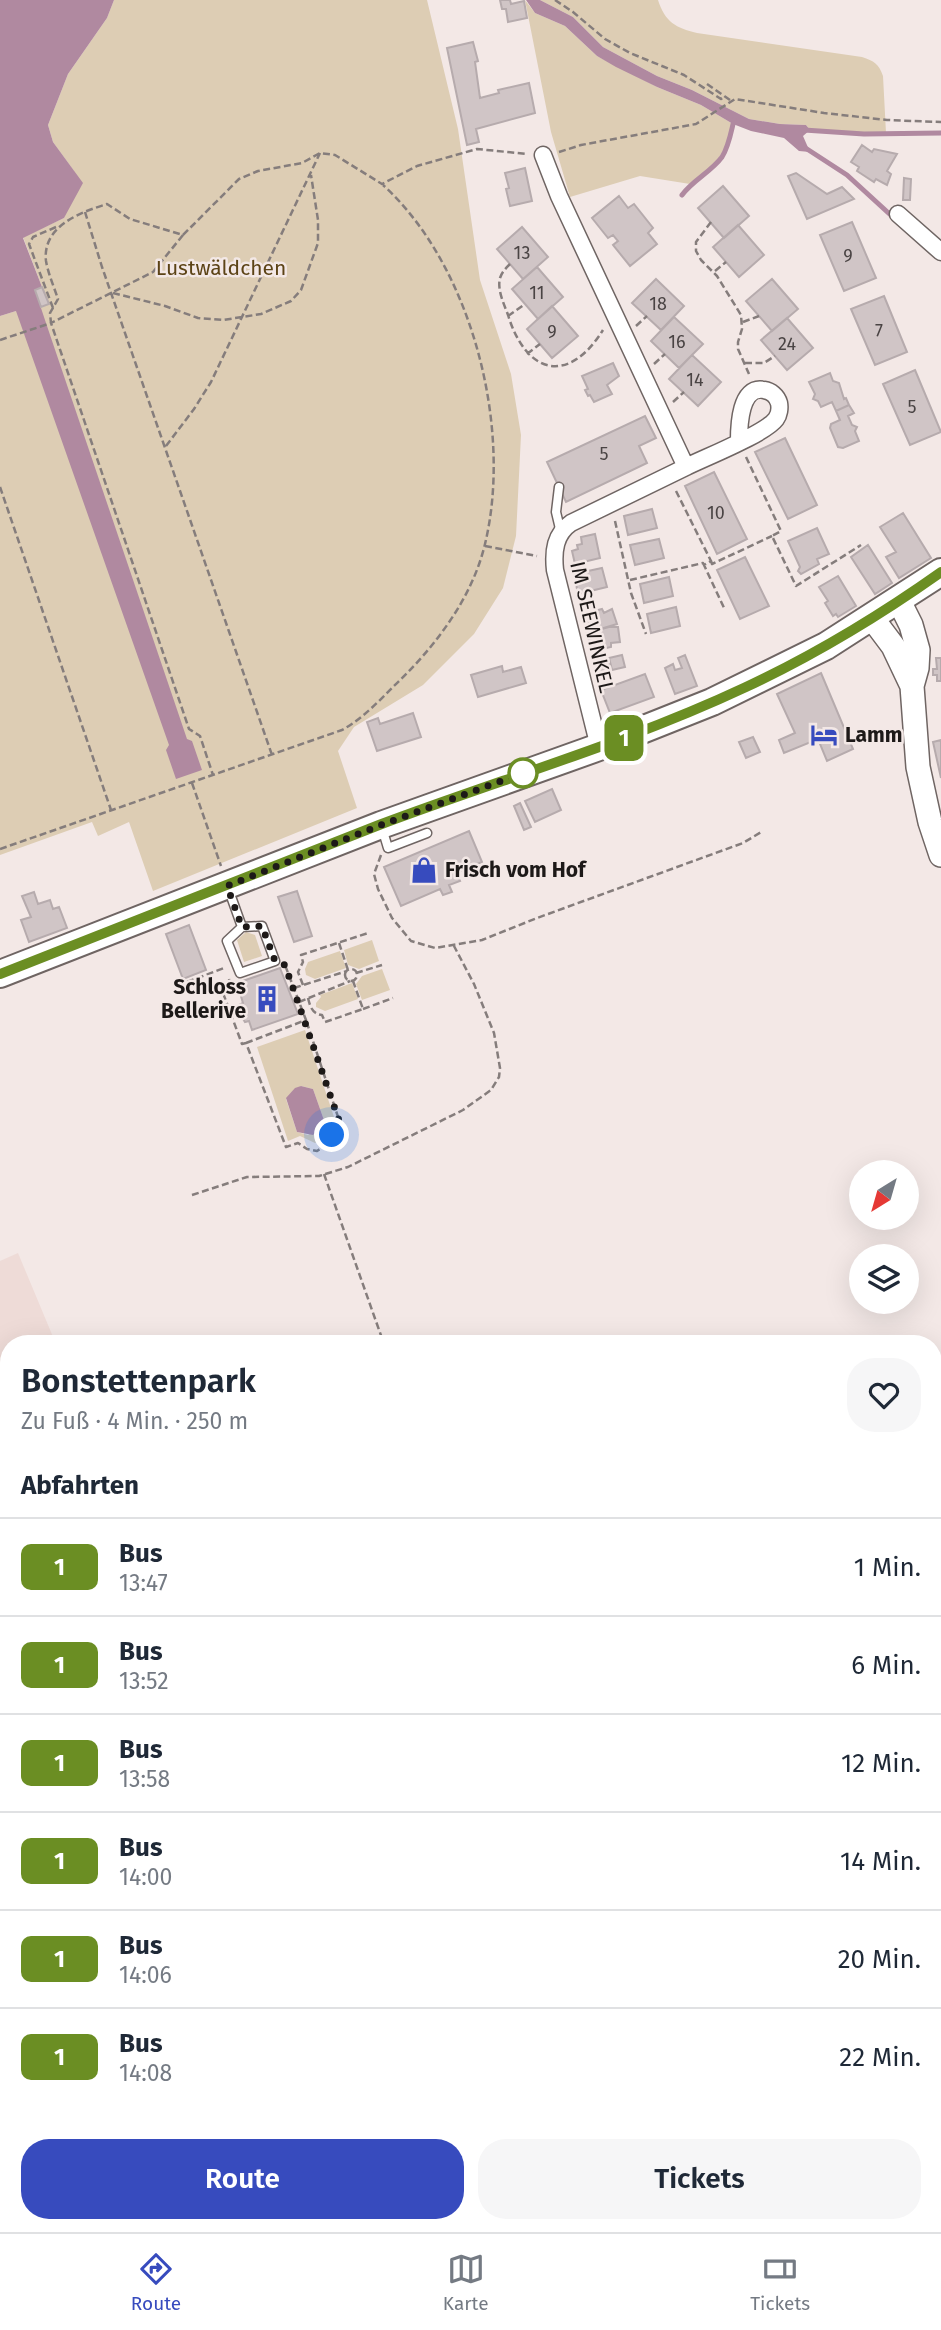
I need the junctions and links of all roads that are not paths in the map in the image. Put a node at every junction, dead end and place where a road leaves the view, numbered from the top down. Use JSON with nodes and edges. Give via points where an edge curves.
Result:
{"nodes":[{"id":1,"x":543,"y":155,"type":"road end"},
{"id":2,"x":898,"y":214,"type":"dead end"},
{"id":3,"x":941,"y":252,"type":"edge"},
{"id":4,"x":739,"y":441,"type":"junction"},
{"id":5,"x":686,"y":467,"type":"junction"},
{"id":6,"x":559,"y":487,"type":"dead end"},
{"id":7,"x":561,"y":533,"type":"junction"},
{"id":8,"x":941,"y":572,"type":"edge"},
{"id":9,"x":899,"y":601,"type":"junction"},
{"id":10,"x":872,"y":618,"type":"junction"},
{"id":11,"x":912,"y":686,"type":"junction"},
{"id":12,"x":598,"y":747,"type":"junction"},
{"id":13,"x":426,"y":833,"type":"dead end"},
{"id":14,"x":384,"y":836,"type":"junction"},
{"id":15,"x":941,"y":855,"type":"edge"},
{"id":16,"x":227,"y":886,"type":"junction"},
{"id":17,"x":242,"y":927,"type":"junction"},
{"id":18,"x":0,"y":974,"type":"edge"}],
"edges":[{"from":1,"to":5,"type":"street"},
{"from":2,"to":3,"type":"street"},
{"from":4,"to":4,"type":"street","via":[[776,420],[779,402],[774,394],[765,390],[750,393],[739,425]]},
{"from":4,"to":5,"type":"street"},
{"from":5,"to":7,"type":"street","via":[[571,523]]},
{"from":6,"to":7,"type":"lane","via":[[556,512]]},
{"from":7,"to":12,"type":"street","name":"IM SEEWINKEL","via":[[554,560]]},
{"from":8,"to":9,"type":"main road"},
{"from":9,"to":10,"type":"main road"},
{"from":9,"to":11,"type":"main road","via":[[918,649]]},
{"from":10,"to":11,"type":"main road","via":[[893,646]]},
{"from":10,"to":12,"type":"main road","via":[[746,687]]},
{"from":11,"to":15,"type":"main road","via":[[918,767]]},
{"from":12,"to":14,"type":"main road"},
{"from":13,"to":14,"type":"lane"},
{"from":14,"to":16,"type":"main road"},
{"from":16,"to":17,"type":"lane"},
{"from":16,"to":18,"type":"main road"},
{"from":17,"to":17,"type":"lane","via":[[228,941],[240,973],[275,961],[262,926]]}]}
